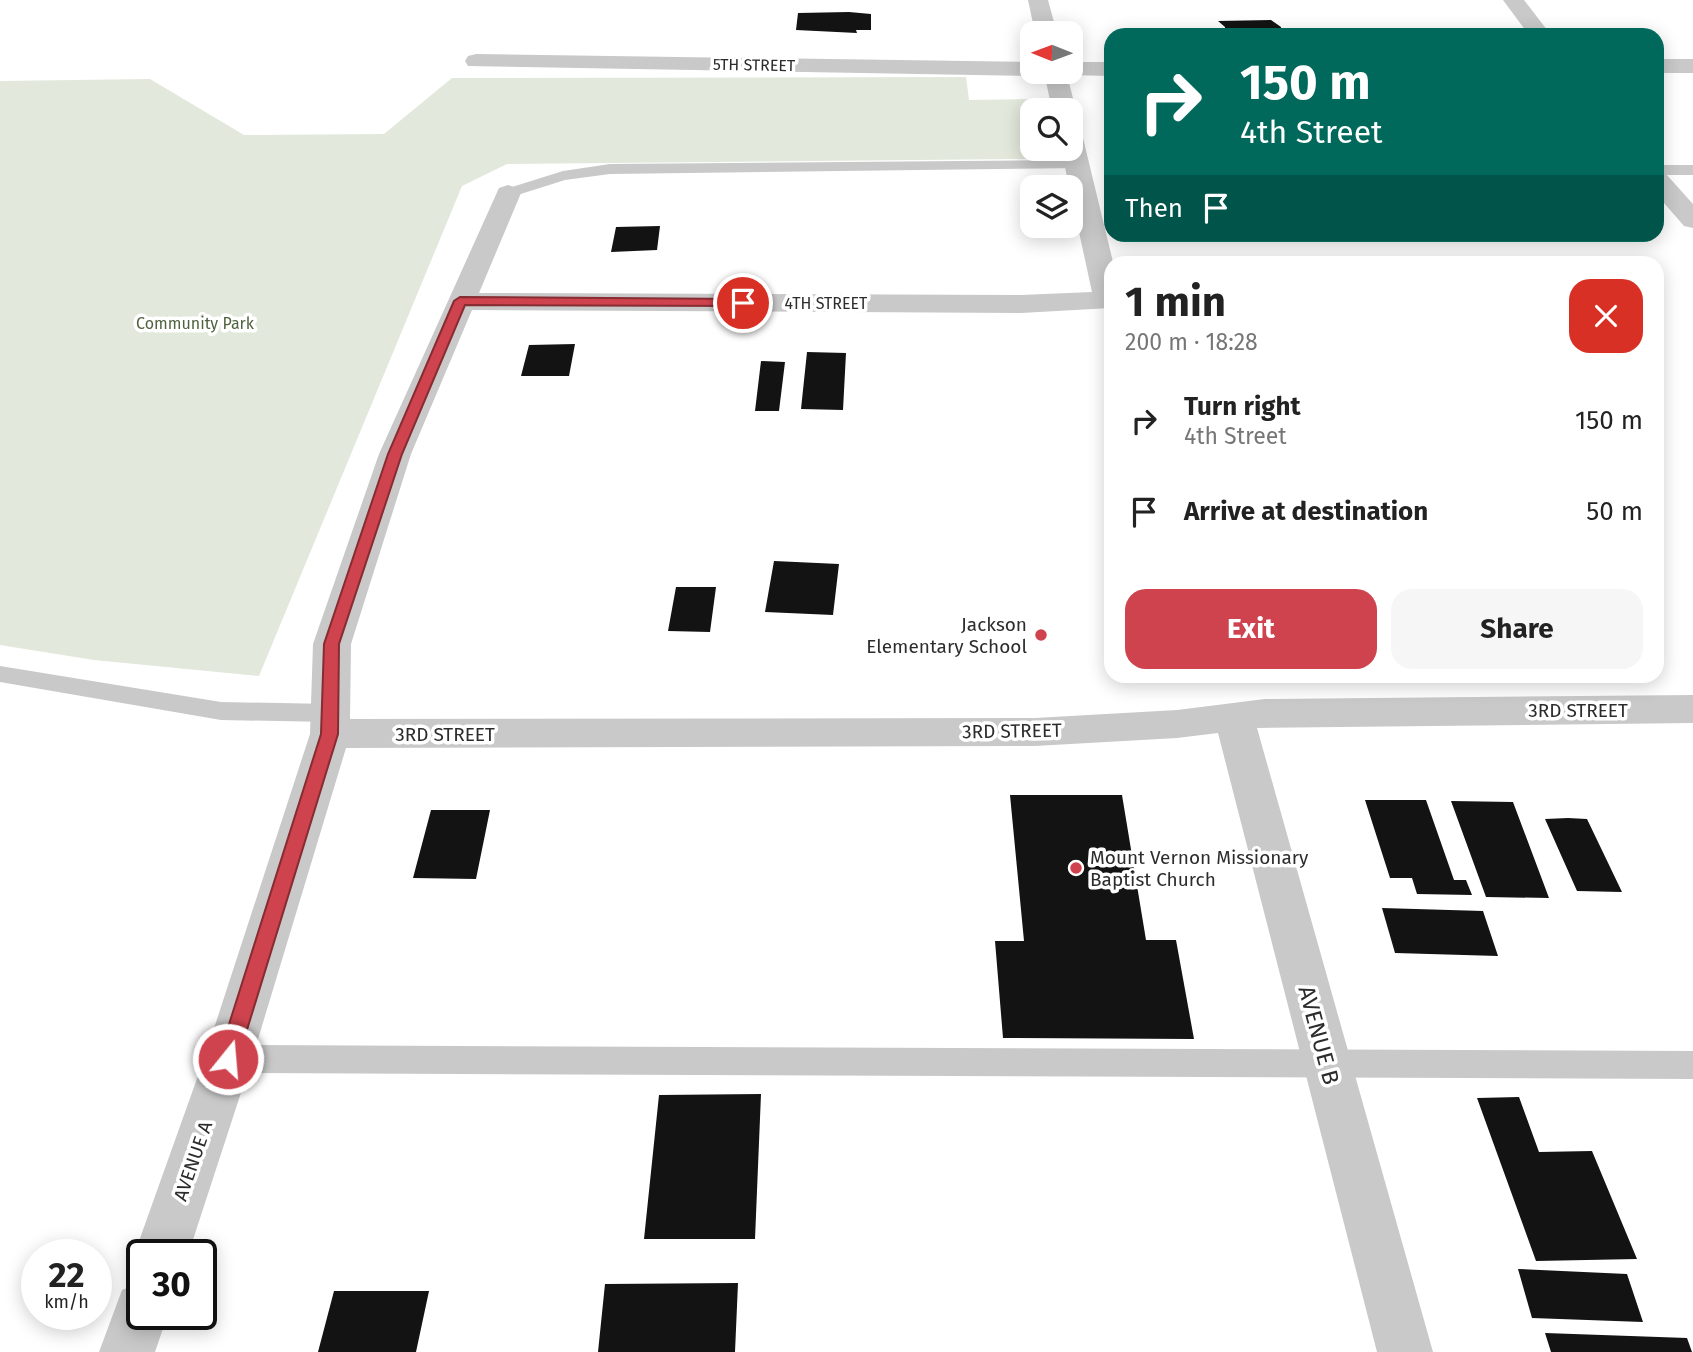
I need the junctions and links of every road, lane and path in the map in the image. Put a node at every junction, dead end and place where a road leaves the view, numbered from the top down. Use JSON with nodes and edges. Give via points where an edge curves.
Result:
{"nodes":[{"id":1,"x":1038,"y":0,"type":"edge"},
{"id":2,"x":1513,"y":0,"type":"edge"},
{"id":3,"x":1043,"y":21,"type":"edge"},
{"id":4,"x":1535,"y":28,"type":"edge"},
{"id":5,"x":476,"y":61,"type":"dead end"},
{"id":6,"x":1664,"y":66,"type":"edge"},
{"id":7,"x":1693,"y":66,"type":"edge"},
{"id":8,"x":1020,"y":69,"type":"edge"},
{"id":9,"x":1083,"y":69,"type":"edge"},
{"id":10,"x":1104,"y":69,"type":"edge"},
{"id":11,"x":1076,"y":161,"type":"edge"},
{"id":12,"x":1077,"y":165,"type":"junction"},
{"id":13,"x":1664,"y":170,"type":"edge"},
{"id":14,"x":1693,"y":170,"type":"edge"},
{"id":15,"x":1664,"y":187,"type":"edge"},
{"id":16,"x":508,"y":193,"type":"joint"},
{"id":17,"x":1693,"y":220,"type":"edge"},
{"id":18,"x":1104,"y":278,"type":"edge"},
{"id":19,"x":460,"y":301,"type":"junction"},
{"id":20,"x":1104,"y":303,"type":"edge"},
{"id":21,"x":0,"y":674,"type":"edge"},
{"id":22,"x":1693,"y":709,"type":"edge"},
{"id":23,"x":1234,"y":718,"type":"junction"},
{"id":24,"x":330,"y":724,"type":"junction"},
{"id":25,"x":228,"y":1059,"type":"junction"},
{"id":26,"x":1327,"y":1064,"type":"junction"},
{"id":27,"x":1693,"y":1065,"type":"edge"},
{"id":28,"x":166,"y":1239,"type":"edge"},
{"id":29,"x":135,"y":1330,"type":"edge"},
{"id":30,"x":127,"y":1352,"type":"edge"},
{"id":31,"x":1405,"y":1352,"type":"edge"}],
"edges":[{"from":1,"to":3,"type":"street"},
{"from":2,"to":4,"type":"street"},
{"from":5,"to":8,"type":"street","name":"5TH STREET"},
{"from":6,"to":7,"type":"street"},
{"from":9,"to":10,"type":"street"},
{"from":11,"to":12,"type":"street"},
{"from":12,"to":16,"type":"lane","via":[[610,169],[563,176]]},
{"from":12,"to":18,"type":"street"},
{"from":13,"to":14,"type":"lane"},
{"from":15,"to":17,"type":"street"},
{"from":16,"to":19,"type":"street","name":"AVENUE A"},
{"from":19,"to":20,"type":"street","name":"4TH STREET"},
{"from":19,"to":24,"type":"street","name":"AVENUE A","via":[[395,454],[331,644]]},
{"from":21,"to":24,"type":"lane"},
{"from":22,"to":23,"type":"street","name":"3RD STREET","via":[[1265,713]]},
{"from":23,"to":24,"type":"street","name":"3RD STREET","via":[[1035,732]]},
{"from":23,"to":26,"type":"street","name":"AVENUE B"},
{"from":24,"to":25,"type":"street","name":"AVENUE A"},
{"from":25,"to":26,"type":"lane"},
{"from":25,"to":28,"type":"street","name":"AVENUE A"},
{"from":26,"to":27,"type":"lane"},
{"from":26,"to":31,"type":"street","name":"AVENUE B"},
{"from":29,"to":30,"type":"street"}]}
